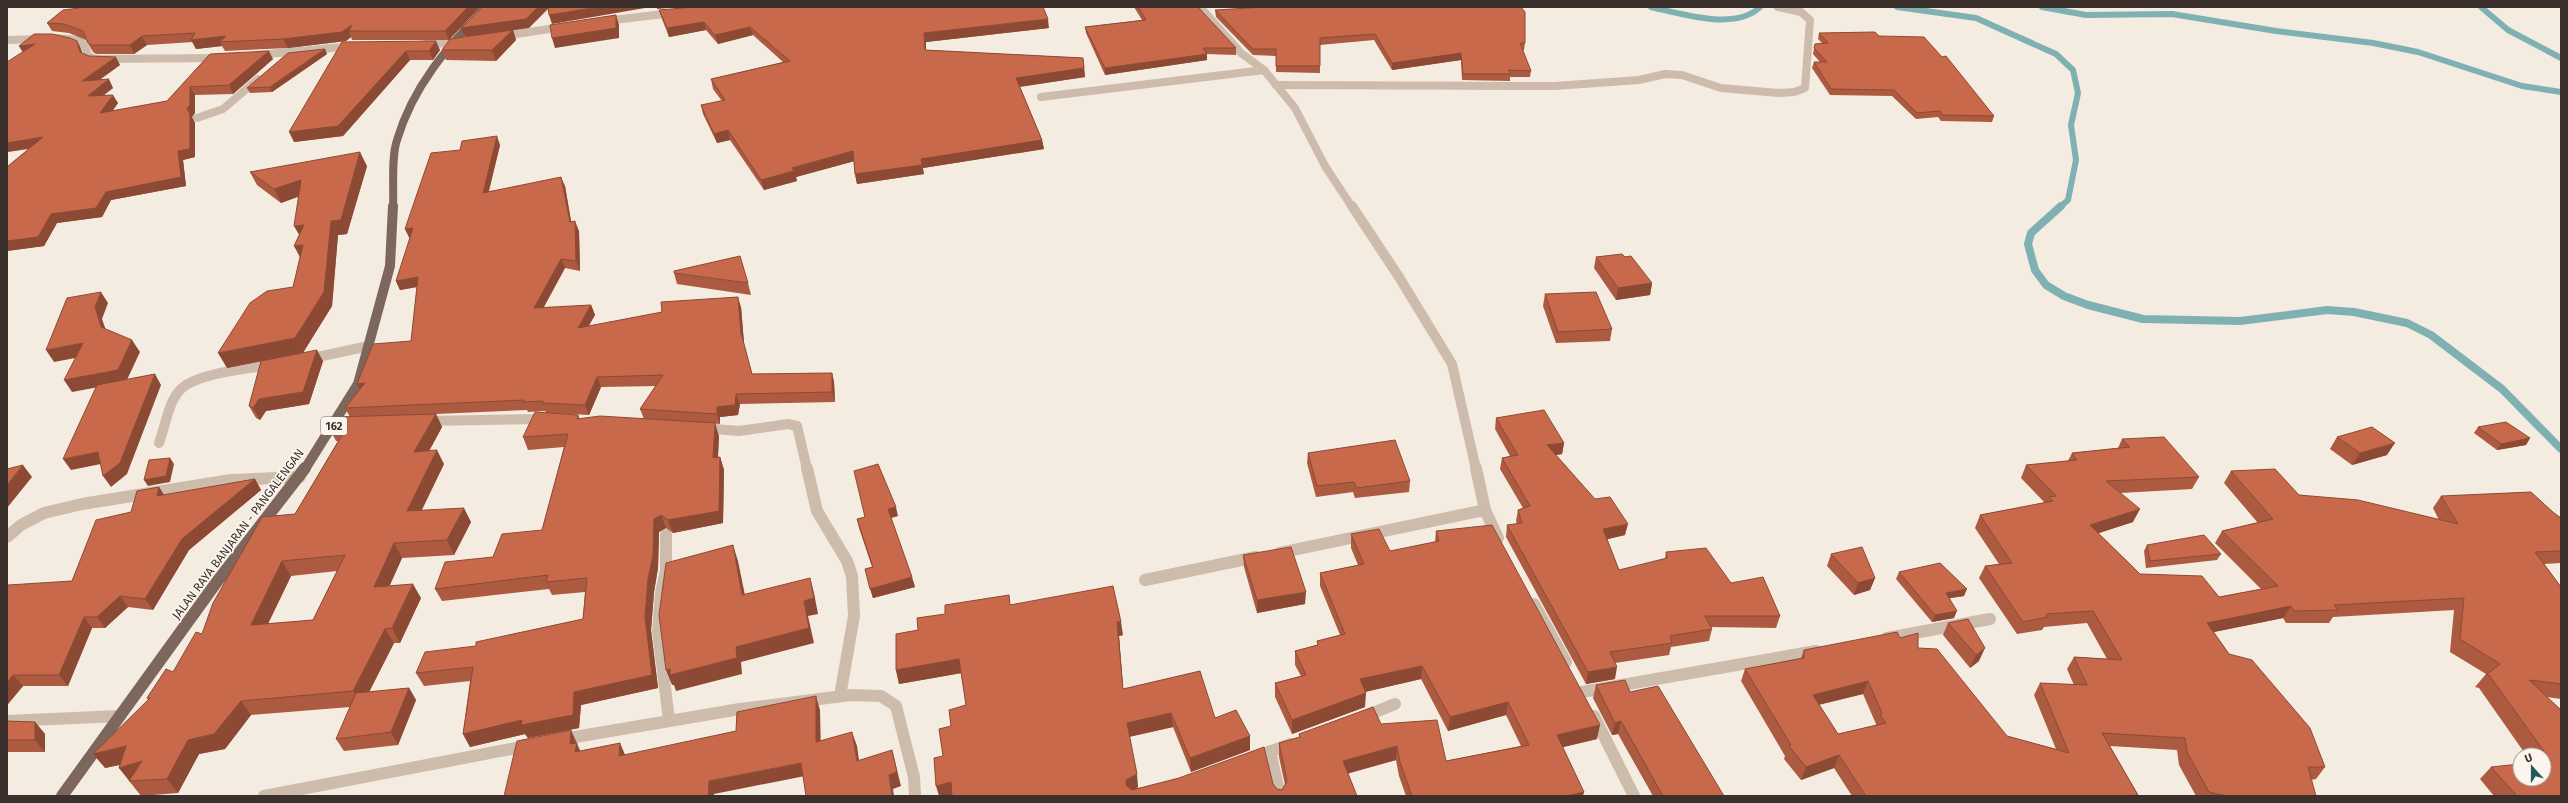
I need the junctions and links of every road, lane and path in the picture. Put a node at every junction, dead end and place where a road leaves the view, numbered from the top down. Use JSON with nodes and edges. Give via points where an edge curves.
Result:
{"nodes":[{"id":1,"x":486,"y":7,"type":"edge"},
{"id":2,"x":1778,"y":7,"type":"edge"},
{"id":3,"x":1205,"y":10,"type":"edge"},
{"id":4,"x":681,"y":12,"type":"edge"},
{"id":5,"x":595,"y":22,"type":"edge"},
{"id":6,"x":573,"y":26,"type":"edge"},
{"id":7,"x":495,"y":37,"type":"edge"},
{"id":8,"x":7,"y":40,"type":"edge"},
{"id":9,"x":465,"y":42,"type":"edge"},
{"id":10,"x":416,"y":44,"type":"edge"},
{"id":11,"x":364,"y":45,"type":"edge"},
{"id":12,"x":449,"y":45,"type":"junction"},
{"id":13,"x":288,"y":53,"type":"junction"},
{"id":14,"x":251,"y":56,"type":"edge"},
{"id":15,"x":229,"y":57,"type":"edge"},
{"id":16,"x":276,"y":63,"type":"edge"},
{"id":17,"x":1264,"y":70,"type":"junction"},
{"id":18,"x":264,"y":74,"type":"edge"},
{"id":19,"x":1276,"y":86,"type":"junction"},
{"id":20,"x":1041,"y":97,"type":"dead end"},
{"id":21,"x":197,"y":118,"type":"dead end"},
{"id":22,"x":369,"y":346,"type":"junction"},
{"id":23,"x":559,"y":420,"type":"edge"},
{"id":24,"x":417,"y":421,"type":"edge"},
{"id":25,"x":349,"y":425,"type":"edge"},
{"id":26,"x":334,"y":426,"type":"junction"},
{"id":27,"x":691,"y":427,"type":"edge"},
{"id":28,"x":159,"y":443,"type":"dead end"},
{"id":29,"x":300,"y":477,"type":"junction"},
{"id":30,"x":1485,"y":510,"type":"junction"},
{"id":31,"x":666,"y":535,"type":"dead end"},
{"id":32,"x":7,"y":537,"type":"edge"},
{"id":33,"x":1504,"y":549,"type":"edge"},
{"id":34,"x":1145,"y":580,"type":"dead end"},
{"id":35,"x":1530,"y":596,"type":"edge"},
{"id":36,"x":1990,"y":619,"type":"dead end"},
{"id":37,"x":1877,"y":640,"type":"edge"},
{"id":38,"x":1832,"y":648,"type":"edge"},
{"id":39,"x":1571,"y":673,"type":"edge"},
{"id":40,"x":840,"y":696,"type":"junction"},
{"id":41,"x":1395,"y":704,"type":"dead end"},
{"id":42,"x":120,"y":716,"type":"junction"},
{"id":43,"x":669,"y":720,"type":"junction"},
{"id":44,"x":7,"y":721,"type":"edge"},
{"id":45,"x":1348,"y":723,"type":"edge"},
{"id":46,"x":1299,"y":741,"type":"edge"},
{"id":47,"x":552,"y":742,"type":"edge"},
{"id":48,"x":537,"y":744,"type":"edge"},
{"id":49,"x":1270,"y":751,"type":"junction"},
{"id":50,"x":1242,"y":762,"type":"edge"},
{"id":51,"x":62,"y":796,"type":"edge"},
{"id":52,"x":264,"y":796,"type":"edge"},
{"id":53,"x":915,"y":796,"type":"edge"},
{"id":54,"x":1280,"y":796,"type":"edge"},
{"id":55,"x":1634,"y":796,"type":"edge"}],
"edges":[{"from":1,"to":12,"type":"main road","name":"JALAN RAYA BANJARAN - PANGALENGAN","number":"162"},
{"from":2,"to":19,"type":"street","via":[[1801,12],[1810,20],[1806,50],[1807,81],[1805,88],[1794,92],[1721,88],[1682,75],[1665,74],[1639,80],[1555,86]]},
{"from":3,"to":17,"type":"street","via":[[1241,53]]},
{"from":4,"to":5,"type":"street"},
{"from":6,"to":7,"type":"street"},
{"from":8,"to":15,"type":"street","via":[[80,40],[86,45],[88,56],[95,59],[163,60]]},
{"from":9,"to":12,"type":"street"},
{"from":10,"to":12,"type":"street"},
{"from":11,"to":13,"type":"street"},
{"from":12,"to":22,"type":"main road","name":"JALAN RAYA BANJARAN - PANGALENGAN","number":"162","via":[[417,90],[396,141],[390,266]]},
{"from":13,"to":14,"type":"street"},
{"from":13,"to":16,"type":"street"},
{"from":17,"to":19,"type":"street"},
{"from":17,"to":20,"type":"street"},
{"from":18,"to":21,"type":"street","via":[[223,109]]},
{"from":19,"to":30,"type":"street","via":[[1295,108],[1325,166],[1399,277],[1452,364]]},
{"from":22,"to":26,"type":"main road","name":"JALAN RAYA BANJARAN - PANGALENGAN","number":"162","via":[[358,384]]},
{"from":22,"to":28,"type":"street","via":[[203,379],[185,385],[179,392]]},
{"from":23,"to":24,"type":"street"},
{"from":25,"to":26,"type":"street"},
{"from":26,"to":29,"type":"main road","name":"JALAN RAYA BANJARAN - PANGALENGAN","number":"162"},
{"from":27,"to":40,"type":"street","via":[[739,431],[788,424],[797,426],[817,511],[847,561],[852,576],[854,616]]},
{"from":29,"to":32,"type":"street","via":[[231,480],[82,504],[44,513],[20,525]]},
{"from":29,"to":42,"type":"main road","name":"JALAN RAYA BANJARAN - PANGALENGAN","number":"162","via":[[216,583]]},
{"from":30,"to":33,"type":"street"},
{"from":30,"to":34,"type":"street"},
{"from":31,"to":43,"type":"street","via":[[666,570],[660,598],[658,631]]},
{"from":35,"to":39,"type":"street"},
{"from":36,"to":37,"type":"street"},
{"from":38,"to":55,"type":"street","via":[[1580,688]]},
{"from":40,"to":43,"type":"street","via":[[740,708]]},
{"from":40,"to":53,"type":"street","via":[[881,696],[896,706],[914,777]]},
{"from":41,"to":45,"type":"street"},
{"from":42,"to":44,"type":"street"},
{"from":42,"to":51,"type":"main road","name":"JALAN RAYA BANJARAN - PANGALENGAN","number":"162"},
{"from":43,"to":47,"type":"street"},
{"from":46,"to":49,"type":"street"},
{"from":48,"to":52,"type":"street"},
{"from":49,"to":50,"type":"street"},
{"from":49,"to":54,"type":"street"}]}
